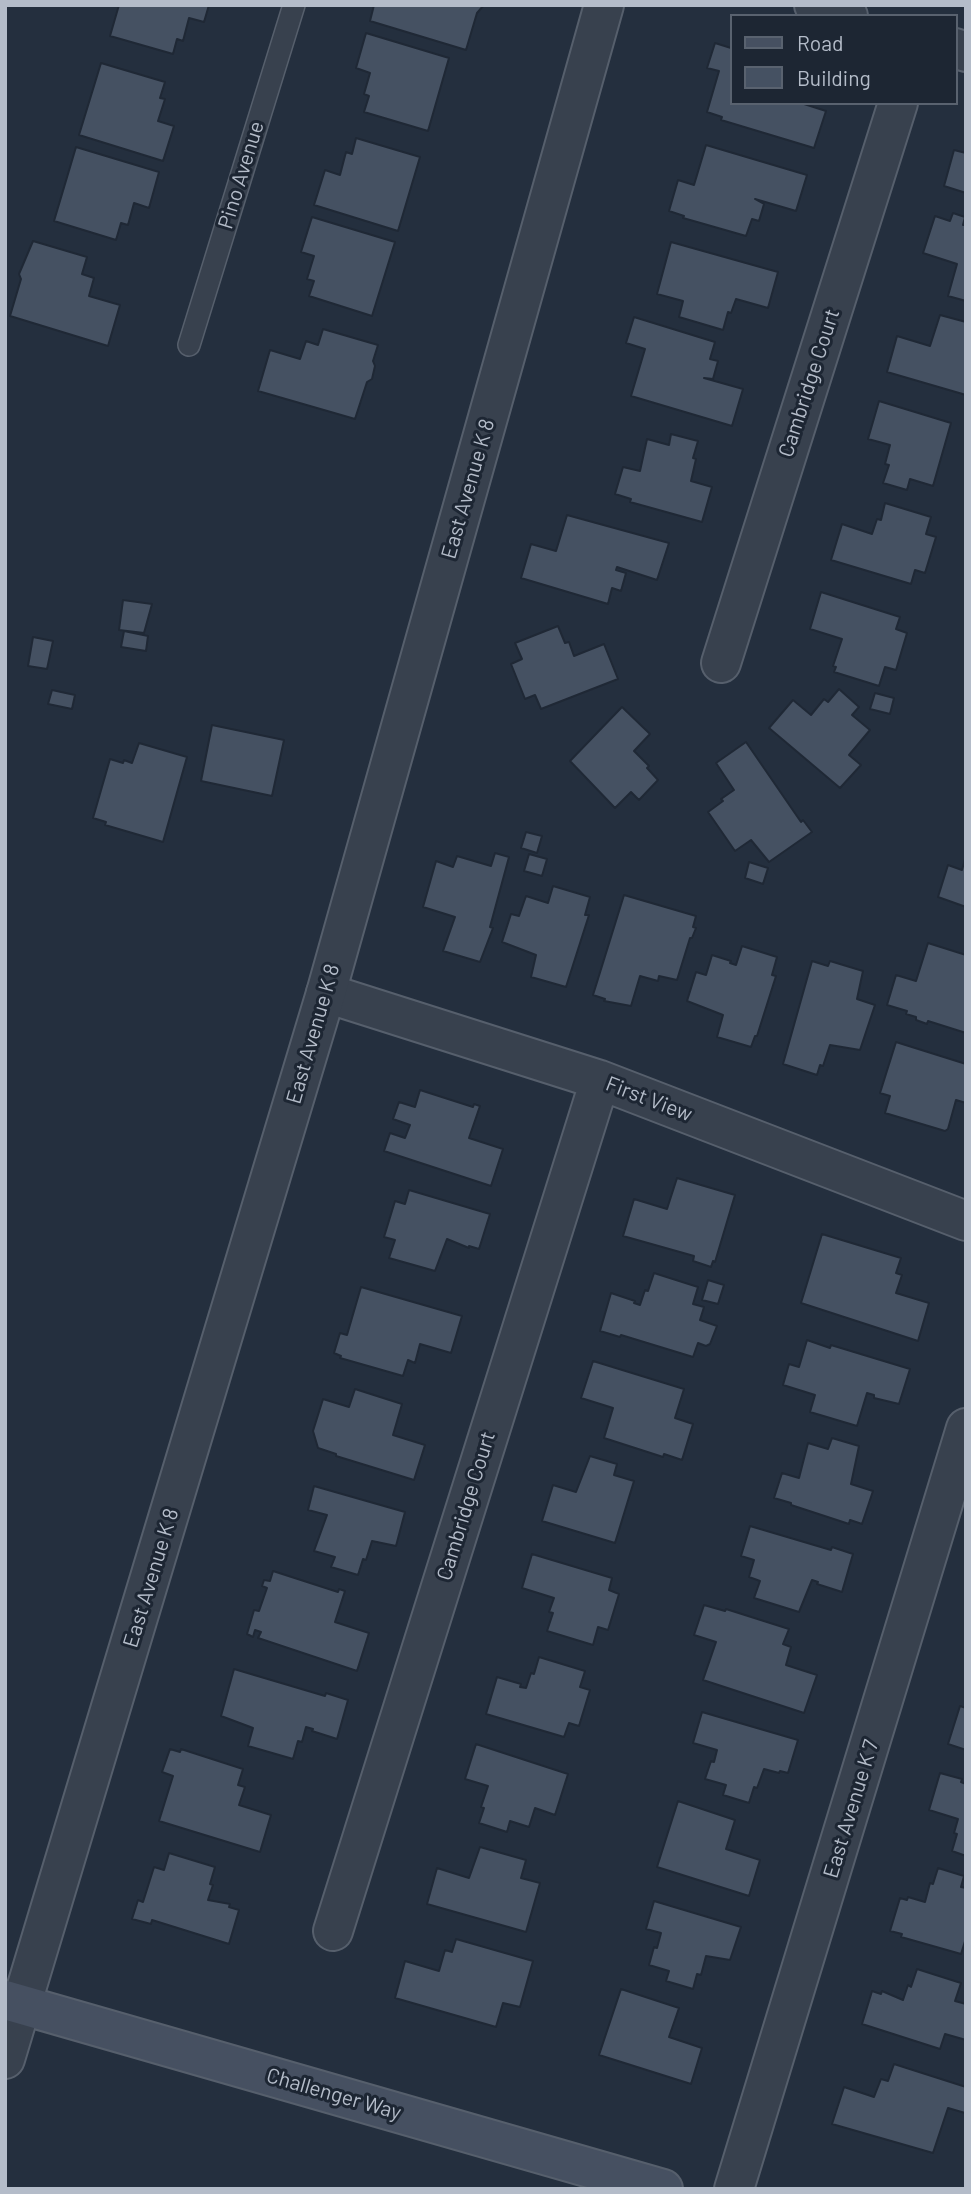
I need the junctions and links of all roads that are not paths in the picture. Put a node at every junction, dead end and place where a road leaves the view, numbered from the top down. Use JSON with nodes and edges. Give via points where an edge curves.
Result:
{"nodes":[{"id":1,"x":294,"y":5,"type":"edge"},
{"id":2,"x":604,"y":5,"type":"edge"},
{"id":3,"x":814,"y":5,"type":"edge"},
{"id":4,"x":842,"y":14,"type":"edge"},
{"id":5,"x":897,"y":105,"type":"edge"},
{"id":6,"x":189,"y":345,"type":"dead end"},
{"id":7,"x":720,"y":663,"type":"dead end"},
{"id":8,"x":326,"y":993,"type":"junction"},
{"id":9,"x":600,"y":1080,"type":"junction"},
{"id":10,"x":966,"y":1222,"type":"edge"},
{"id":11,"x":966,"y":1428,"type":"edge"},
{"id":12,"x":955,"y":1505,"type":"edge"},
{"id":13,"x":333,"y":1931,"type":"dead end"},
{"id":14,"x":14,"y":2002,"type":"edge"},
{"id":15,"x":5,"y":2059,"type":"edge"},
{"id":16,"x":663,"y":2189,"type":"edge"},
{"id":17,"x":734,"y":2189,"type":"edge"}],
"edges":[{"from":1,"to":6,"type":"lane","name":"Pino Avenue"},
{"from":2,"to":8,"type":"street","name":"East Avenue K 8"},
{"from":3,"to":4,"type":"street"},
{"from":5,"to":7,"type":"street","name":"Cambridge Court"},
{"from":8,"to":9,"type":"street","name":"First View"},
{"from":8,"to":14,"type":"street","name":"East Avenue K 8"},
{"from":9,"to":10,"type":"street","name":"First View"},
{"from":9,"to":13,"type":"street","name":"Cambridge Court"},
{"from":11,"to":12,"type":"street","name":"East Avenue K 7"},
{"from":12,"to":17,"type":"street","name":"East Avenue K 7"},
{"from":14,"to":15,"type":"street","name":"East Avenue K 8"},
{"from":14,"to":16,"type":"main road","name":"Challenger Way"}]}
